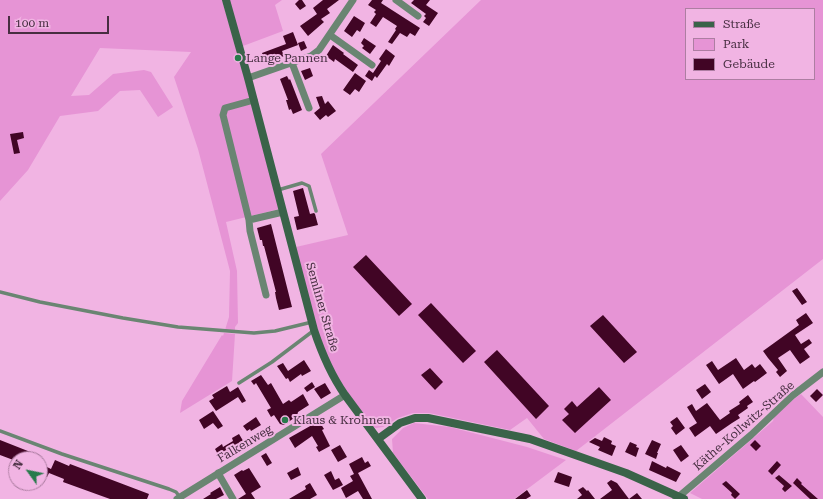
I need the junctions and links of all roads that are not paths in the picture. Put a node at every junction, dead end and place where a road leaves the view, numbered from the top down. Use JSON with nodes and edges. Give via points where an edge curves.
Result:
{"nodes":[{"id":1,"x":226,"y":0,"type":"edge"},
{"id":2,"x":353,"y":0,"type":"edge"},
{"id":3,"x":396,"y":0,"type":"edge"},
{"id":4,"x":418,"y":16,"type":"dead end"},
{"id":5,"x":330,"y":35,"type":"junction"},
{"id":6,"x":292,"y":63,"type":"junction"},
{"id":7,"x":372,"y":65,"type":"dead end"},
{"id":8,"x":248,"y":78,"type":"junction"},
{"id":9,"x":254,"y":100,"type":"junction"},
{"id":10,"x":309,"y":108,"type":"dead end"},
{"id":11,"x":277,"y":190,"type":"junction"},
{"id":12,"x":316,"y":211,"type":"dead end"},
{"id":13,"x":279,"y":213,"type":"junction"},
{"id":14,"x":249,"y":220,"type":"junction"},
{"id":15,"x":0,"y":292,"type":"edge"},
{"id":16,"x":266,"y":295,"type":"dead end"},
{"id":17,"x":312,"y":322,"type":"junction"},
{"id":18,"x":314,"y":330,"type":"junction"},
{"id":19,"x":823,"y":372,"type":"edge"},
{"id":20,"x":239,"y":383,"type":"dead end"},
{"id":21,"x":345,"y":395,"type":"junction"},
{"id":22,"x":0,"y":431,"type":"edge"},
{"id":23,"x":378,"y":439,"type":"junction"},
{"id":24,"x":218,"y":473,"type":"junction"},
{"id":25,"x":178,"y":498,"type":"edge"},
{"id":26,"x":680,"y":498,"type":"edge"},
{"id":27,"x":234,"y":499,"type":"edge"},
{"id":28,"x":422,"y":499,"type":"edge"}],
"edges":[{"from":1,"to":8,"type":"street","name":"Semliner Straße"},
{"from":2,"to":5,"type":"street"},
{"from":3,"to":4,"type":"street"},
{"from":5,"to":6,"type":"street","via":[[311,56]]},
{"from":5,"to":7,"type":"street"},
{"from":6,"to":8,"type":"street"},
{"from":6,"to":10,"type":"street"},
{"from":8,"to":9,"type":"street","name":"Semliner Straße"},
{"from":9,"to":11,"type":"street","name":"Semliner Straße"},
{"from":9,"to":14,"type":"street","via":[[225,108],[223,115]]},
{"from":11,"to":12,"type":"lane","via":[[302,183],[309,186]]},
{"from":11,"to":13,"type":"street","name":"Semliner Straße"},
{"from":13,"to":14,"type":"street"},
{"from":13,"to":17,"type":"street","name":"Semliner Straße"},
{"from":14,"to":16,"type":"street"},
{"from":15,"to":17,"type":"lane","via":[[123,318],[192,329],[254,333]]},
{"from":17,"to":18,"type":"street","name":"Semliner Straße"},
{"from":18,"to":20,"type":"lane"},
{"from":18,"to":21,"type":"street","name":"Semliner Straße","via":[[335,381]]},
{"from":19,"to":26,"type":"street","name":"Käthe-Kollwitz-Straße","via":[[792,396]]},
{"from":21,"to":23,"type":"street","name":"Semliner Straße"},
{"from":21,"to":24,"type":"street","name":"Falkenweg"},
{"from":22,"to":25,"type":"lane","via":[[169,489],[176,492]]},
{"from":23,"to":26,"type":"street","via":[[400,423],[415,418],[428,418],[530,439],[626,473]]},
{"from":23,"to":28,"type":"street","name":"Semliner Straße"},
{"from":24,"to":25,"type":"street","name":"Falkenweg"},
{"from":24,"to":27,"type":"street"}]}
